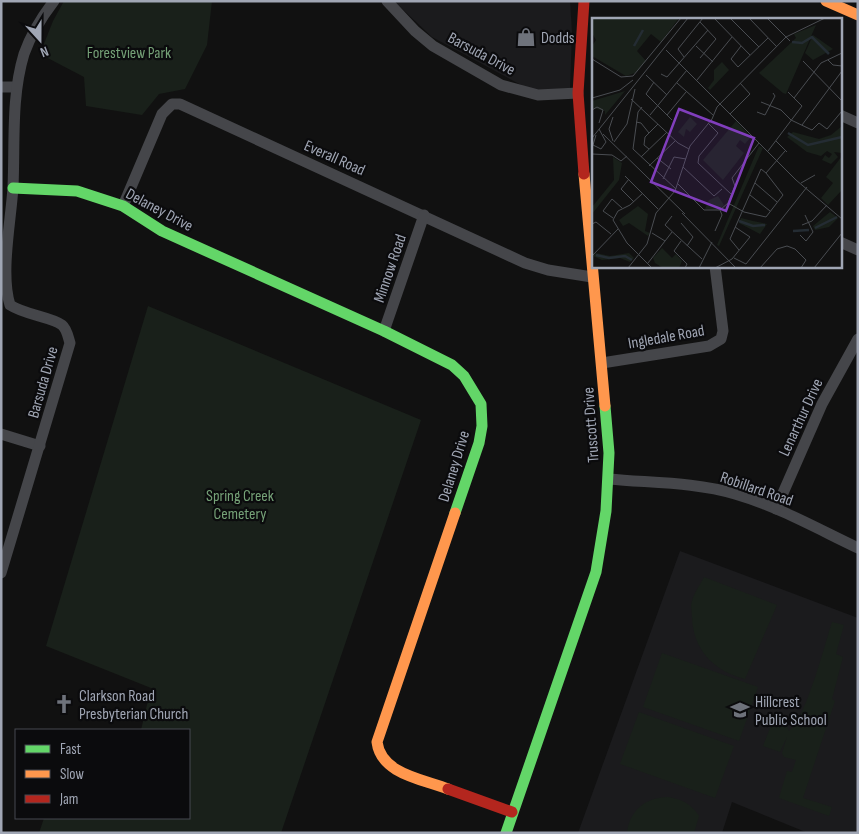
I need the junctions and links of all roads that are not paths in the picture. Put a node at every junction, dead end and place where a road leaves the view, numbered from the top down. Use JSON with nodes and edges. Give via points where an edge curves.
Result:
{"nodes":[{"id":1,"x":54,"y":1,"type":"edge"},
{"id":2,"x":387,"y":1,"type":"edge"},
{"id":3,"x":584,"y":1,"type":"edge"},
{"id":4,"x":826,"y":1,"type":"edge"},
{"id":5,"x":858,"y":15,"type":"edge"},
{"id":6,"x":587,"y":30,"type":"edge"},
{"id":7,"x":1,"y":87,"type":"edge"},
{"id":8,"x":16,"y":87,"type":"junction"},
{"id":9,"x":578,"y":93,"type":"junction"},
{"id":10,"x":842,"y":116,"type":"edge"},
{"id":11,"x":858,"y":123,"type":"edge"},
{"id":12,"x":13,"y":188,"type":"junction"},
{"id":13,"x":123,"y":206,"type":"junction"},
{"id":14,"x":424,"y":215,"type":"junction"},
{"id":15,"x":842,"y":243,"type":"edge"},
{"id":16,"x":858,"y":250,"type":"edge"},
{"id":17,"x":715,"y":268,"type":"edge"},
{"id":18,"x":592,"y":276,"type":"junction"},
{"id":19,"x":384,"y":331,"type":"junction"},
{"id":20,"x":858,"y":340,"type":"edge"},
{"id":21,"x":602,"y":363,"type":"junction"},
{"id":22,"x":1,"y":434,"type":"edge"},
{"id":23,"x":40,"y":446,"type":"junction"},
{"id":24,"x":609,"y":479,"type":"junction"},
{"id":25,"x":776,"y":509,"type":"junction"},
{"id":26,"x":858,"y":548,"type":"edge"},
{"id":27,"x":1,"y":573,"type":"edge"},
{"id":28,"x":512,"y":812,"type":"junction"},
{"id":29,"x":506,"y":833,"type":"edge"}],
"edges":[{"from":1,"to":8,"type":"street","name":"Barsuda Drive","via":[[33,30]]},
{"from":2,"to":9,"type":"street","name":"Barsuda Drive","via":[[433,46],[501,85],[538,95]]},
{"from":3,"to":6,"type":"street","name":"Truscott Drive"},
{"from":4,"to":5,"type":"street"},
{"from":6,"to":9,"type":"street","name":"Truscott Drive"},
{"from":7,"to":8,"type":"street"},
{"from":8,"to":12,"type":"street","name":"Barsuda Drive"},
{"from":9,"to":18,"type":"street","name":"Truscott Drive"},
{"from":10,"to":11,"type":"street"},
{"from":12,"to":13,"type":"street","name":"Delaney Drive","via":[[77,191]]},
{"from":12,"to":23,"type":"street","name":"Barsuda Drive","via":[[5,287],[10,305],[20,312],[61,325],[70,343]]},
{"from":13,"to":14,"type":"street","name":"Everall Road","via":[[162,114],[172,104],[180,104]]},
{"from":13,"to":19,"type":"street","name":"Delaney Drive","via":[[162,231]]},
{"from":14,"to":18,"type":"street","name":"Everall Road","via":[[525,263]]},
{"from":14,"to":19,"type":"street","name":"Minnow Road"},
{"from":15,"to":16,"type":"street"},
{"from":17,"to":21,"type":"street","name":"Ingledale Road","via":[[723,331],[721,339],[709,346]]},
{"from":18,"to":21,"type":"street","name":"Truscott Drive"},
{"from":19,"to":28,"type":"street","name":"Delaney Drive","via":[[452,365],[464,376],[480,404],[482,426],[479,443],[377,742],[377,751],[385,765],[396,770]]},
{"from":20,"to":25,"type":"street","name":"Lenarthur Drive","via":[[822,404]]},
{"from":21,"to":24,"type":"street","name":"Truscott Drive"},
{"from":22,"to":23,"type":"street"},
{"from":23,"to":27,"type":"street","name":"Barsuda Drive"},
{"from":24,"to":25,"type":"street","name":"Robillard Road","via":[[713,488]]},
{"from":24,"to":28,"type":"street","name":"Truscott Drive","via":[[596,572]]},
{"from":25,"to":26,"type":"street","name":"Robillard Road"},
{"from":28,"to":29,"type":"street","name":"Truscott Drive"}]}
